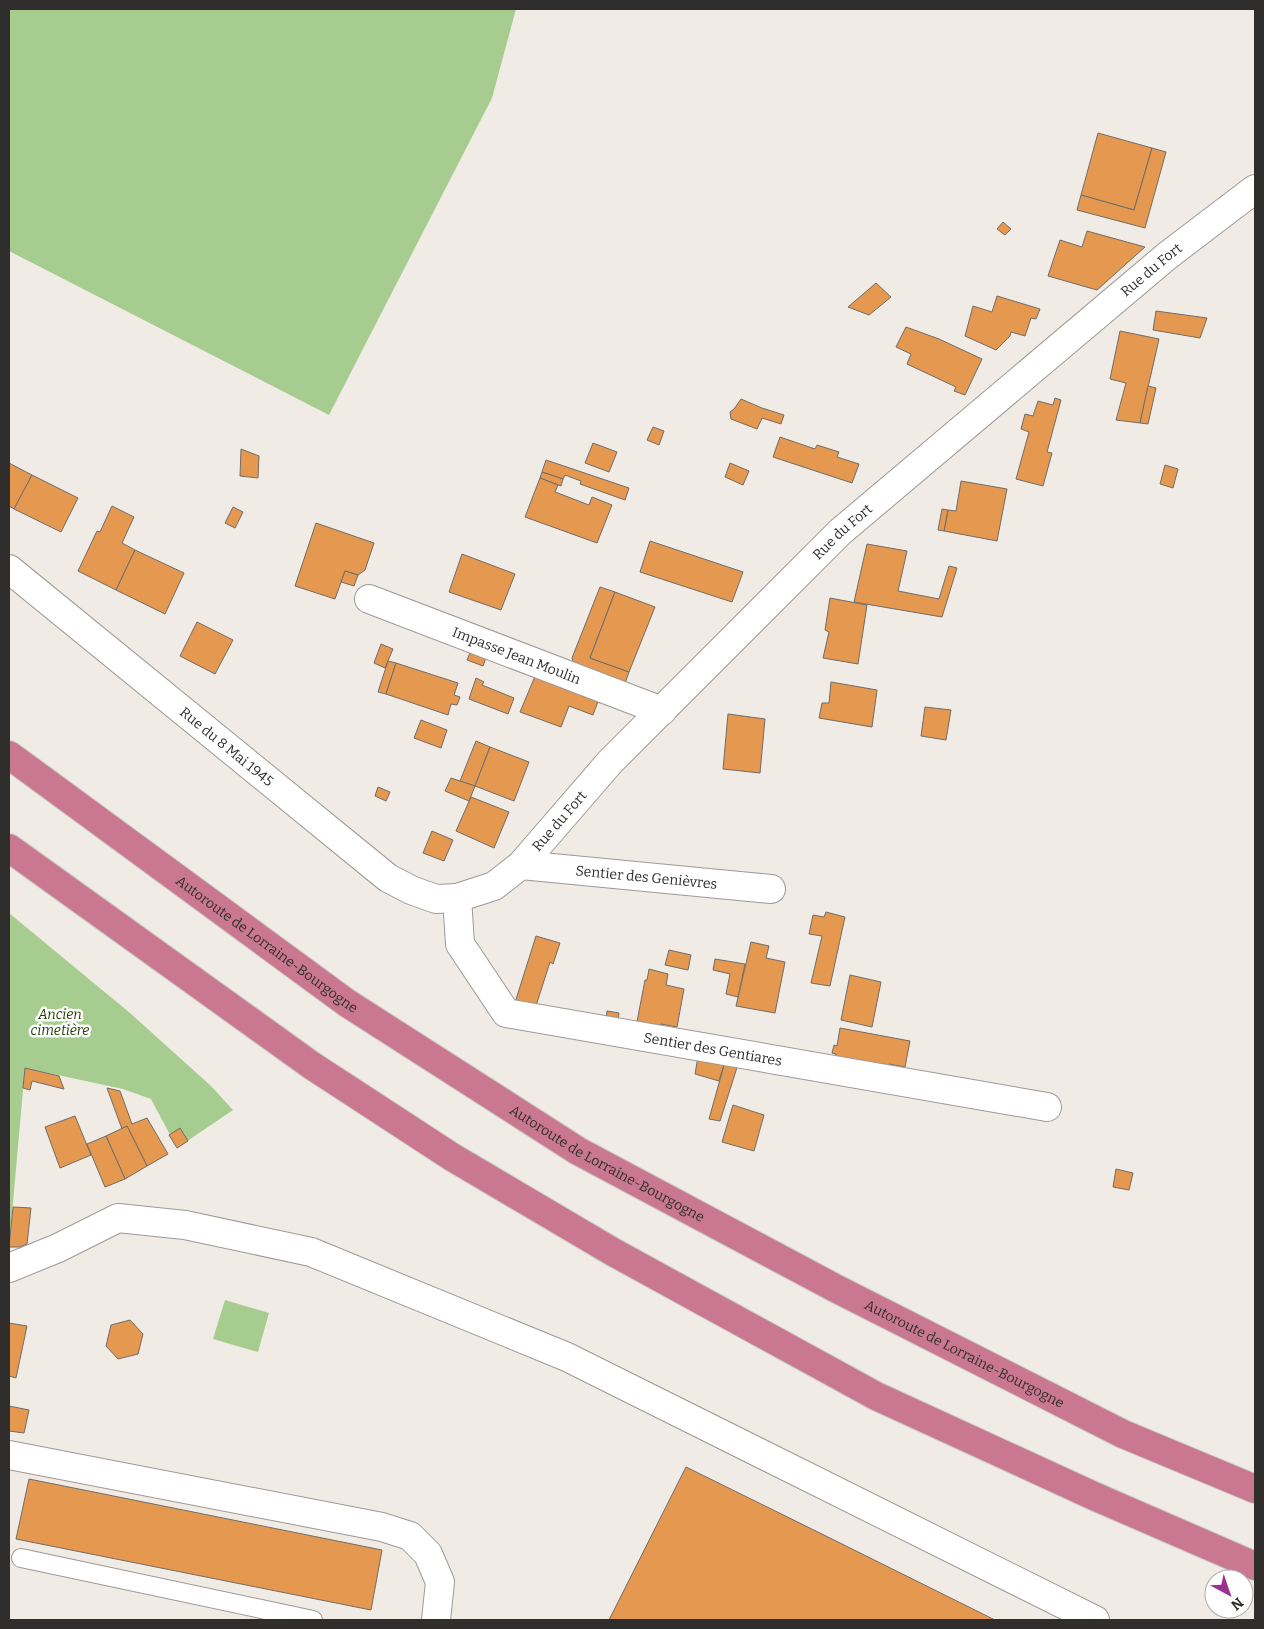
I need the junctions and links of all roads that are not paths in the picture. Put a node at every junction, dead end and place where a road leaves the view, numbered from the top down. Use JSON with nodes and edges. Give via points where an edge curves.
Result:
{"nodes":[{"id":1,"x":1255,"y":189,"type":"edge"},
{"id":2,"x":9,"y":569,"type":"edge"},
{"id":3,"x":369,"y":598,"type":"dead end"},
{"id":4,"x":662,"y":711,"type":"junction"},
{"id":5,"x":9,"y":755,"type":"edge"},
{"id":6,"x":9,"y":848,"type":"edge"},
{"id":7,"x":521,"y":865,"type":"junction"},
{"id":8,"x":771,"y":890,"type":"dead end"},
{"id":9,"x":457,"y":898,"type":"junction"},
{"id":10,"x":1047,"y":1107,"type":"dead end"},
{"id":11,"x":9,"y":1268,"type":"edge"},
{"id":12,"x":9,"y":1455,"type":"edge"},
{"id":13,"x":1255,"y":1489,"type":"edge"},
{"id":14,"x":21,"y":1558,"type":"dead end"},
{"id":15,"x":1255,"y":1566,"type":"edge"},
{"id":16,"x":309,"y":1620,"type":"edge"},
{"id":17,"x":436,"y":1620,"type":"edge"},
{"id":18,"x":1095,"y":1620,"type":"edge"}],
"edges":[{"from":1,"to":4,"type":"street","name":"Rue du Fort","via":[[1167,256],[840,532]]},
{"from":2,"to":9,"type":"street","name":"Rue du 8 Mai 1945","via":[[388,878],[436,899]]},
{"from":3,"to":4,"type":"street","name":"Impasse Jean Moulin"},
{"from":4,"to":7,"type":"street","name":"Rue du Fort","via":[[610,762]]},
{"from":5,"to":13,"type":"highway","name":"Autoroute de Lorraine-Bourgogne","via":[[348,1003],[578,1151],[835,1288],[1123,1434]]},
{"from":6,"to":15,"type":"highway","via":[[311,1066],[452,1157],[613,1252],[876,1396]]},
{"from":7,"to":8,"type":"street","name":"Sentier des Genièvres"},
{"from":7,"to":9,"type":"street","name":"Rue du Fort","via":[[494,886]]},
{"from":9,"to":10,"type":"street","name":"Sentier des Gentiares","via":[[460,944],[506,1013]]},
{"from":11,"to":18,"type":"street","via":[[118,1218],[185,1225],[311,1252],[567,1357]]},
{"from":12,"to":17,"type":"street","via":[[382,1527],[410,1536],[428,1554],[440,1582]]},
{"from":14,"to":16,"type":"lane"}]}
